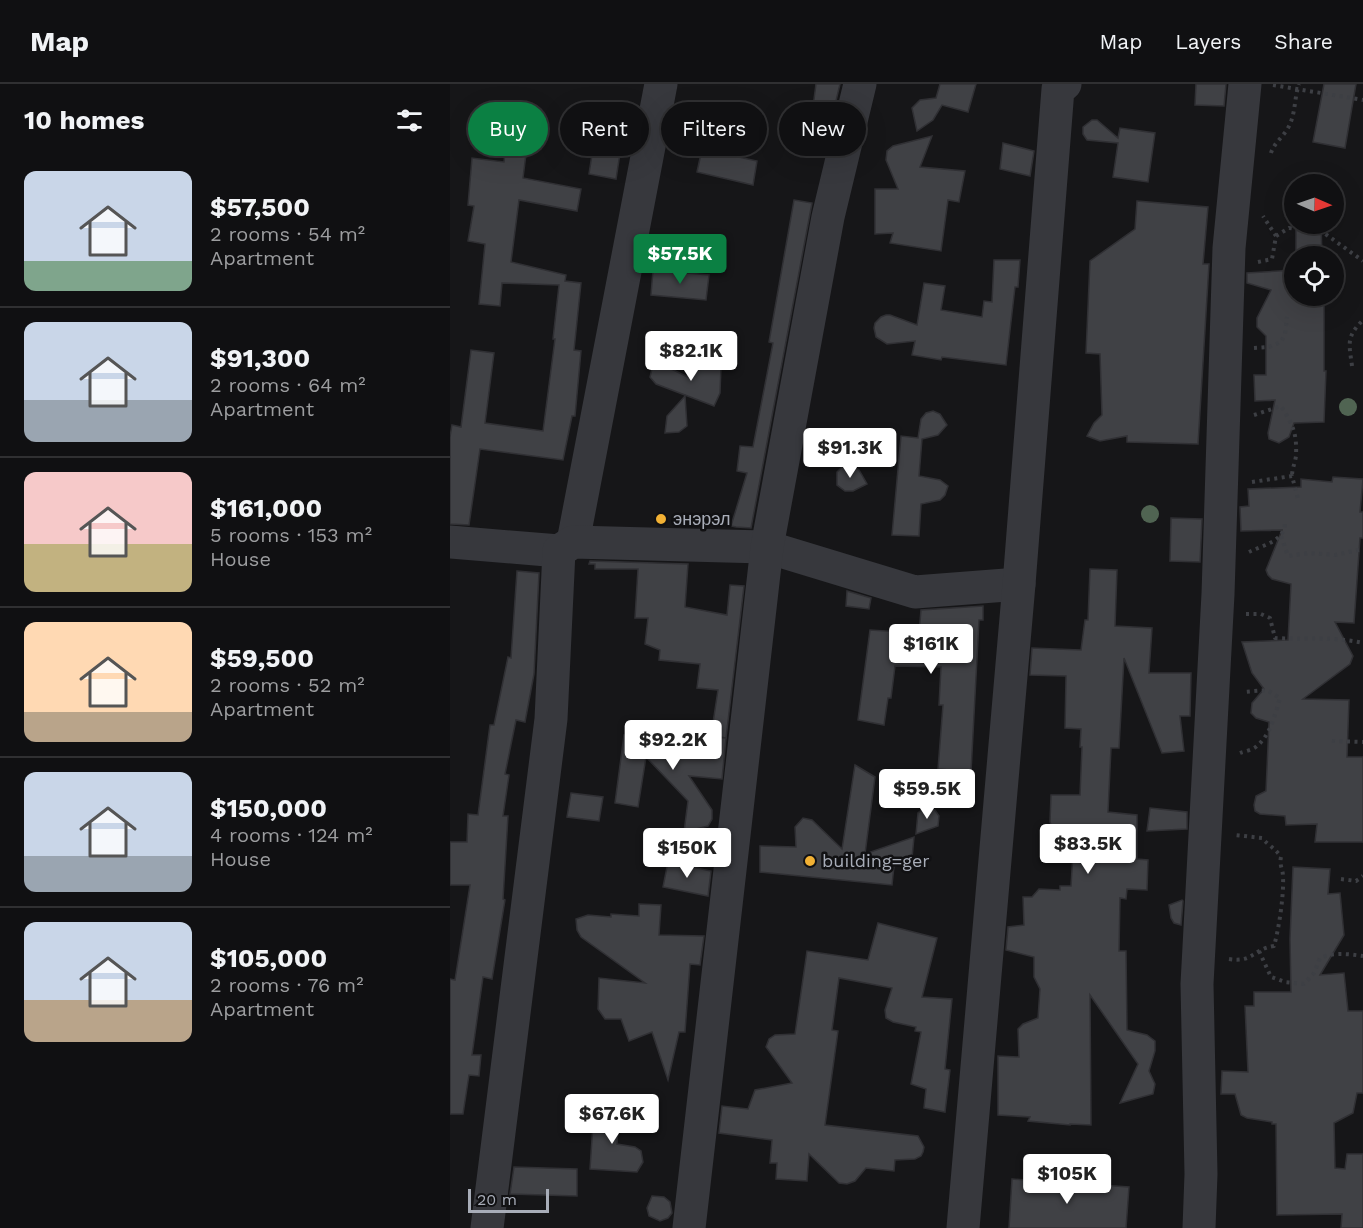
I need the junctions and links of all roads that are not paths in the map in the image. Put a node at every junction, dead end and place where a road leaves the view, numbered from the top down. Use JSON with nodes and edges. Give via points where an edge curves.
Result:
{"nodes":[{"id":1,"x":661,"y":84,"type":"edge"},
{"id":2,"x":860,"y":84,"type":"edge"},
{"id":3,"x":1065,"y":84,"type":"edge"},
{"id":4,"x":1245,"y":84,"type":"edge"},
{"id":5,"x":450,"y":542,"type":"edge"},
{"id":6,"x":566,"y":547,"type":"junction"},
{"id":7,"x":767,"y":547,"type":"junction"},
{"id":8,"x":1019,"y":584,"type":"junction"},
{"id":9,"x":487,"y":1228,"type":"edge"},
{"id":10,"x":689,"y":1228,"type":"edge"},
{"id":11,"x":963,"y":1228,"type":"edge"},
{"id":12,"x":1199,"y":1228,"type":"edge"}],
"edges":[{"from":1,"to":6,"type":"street"},
{"from":2,"to":7,"type":"street","via":[[828,216]]},
{"from":3,"to":8,"type":"street","via":[[1058,89]]},
{"from":4,"to":12,"type":"street","via":[[1229,248],[1220,560],[1198,956]]},
{"from":5,"to":6,"type":"street"},
{"from":6,"to":7,"type":"street"},
{"from":6,"to":9,"type":"street","via":[[551,719]]},
{"from":7,"to":8,"type":"street","via":[[915,592]]},
{"from":7,"to":10,"type":"street"},
{"from":8,"to":11,"type":"street"}]}
